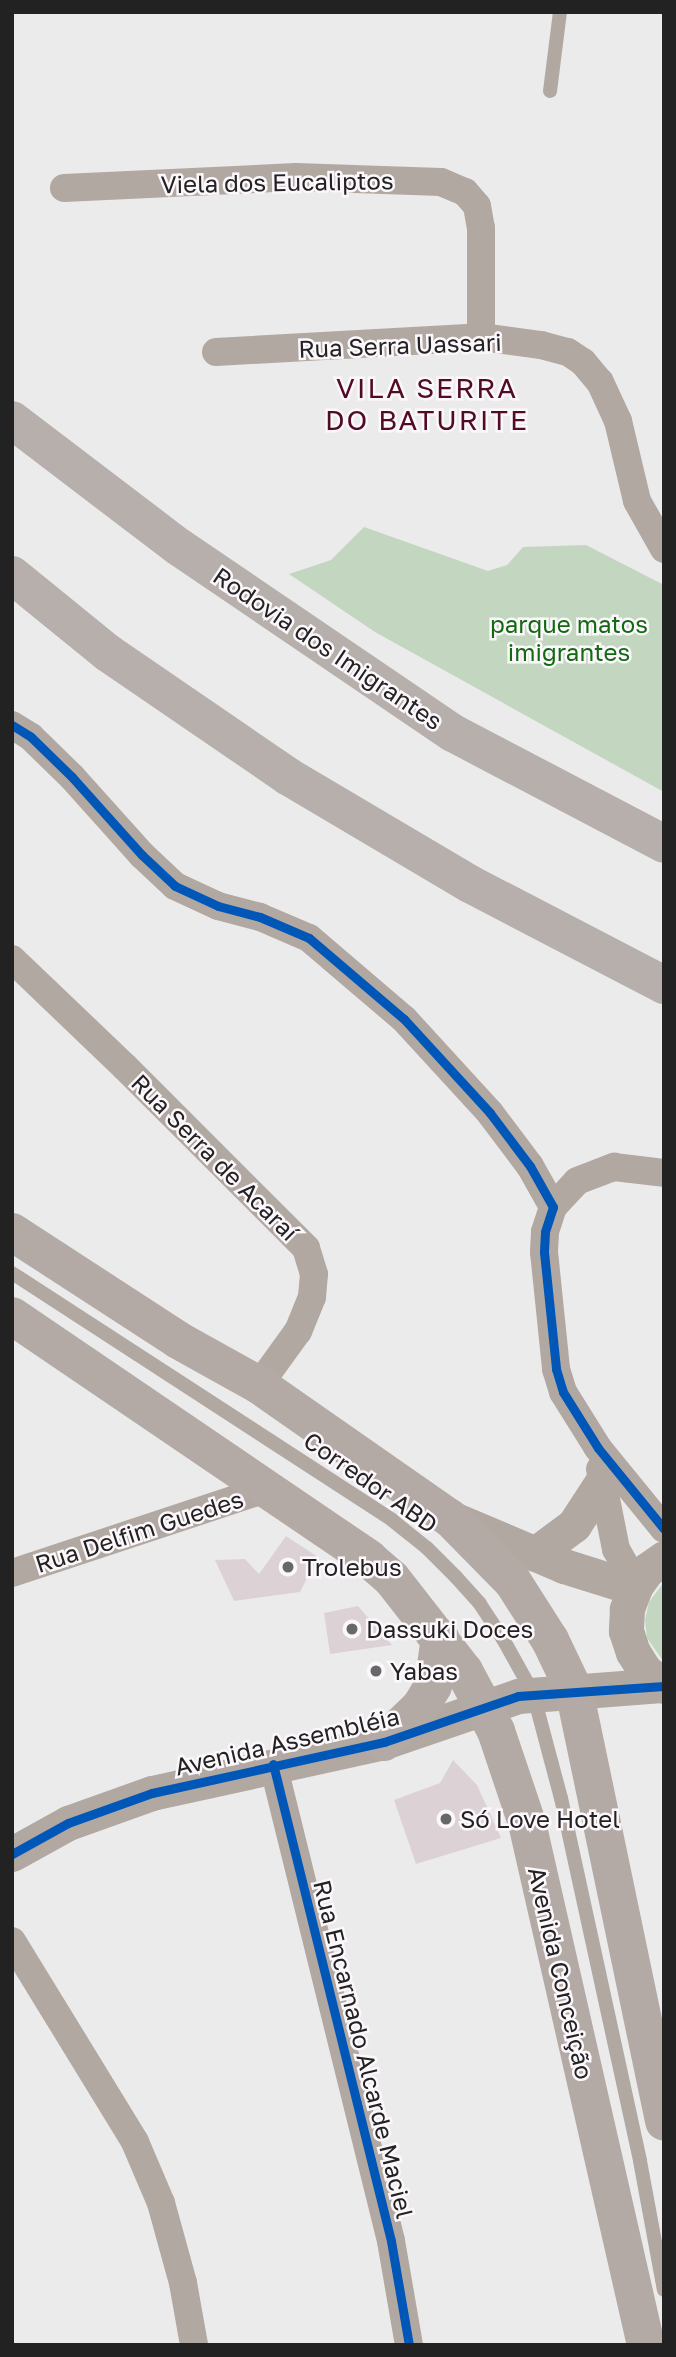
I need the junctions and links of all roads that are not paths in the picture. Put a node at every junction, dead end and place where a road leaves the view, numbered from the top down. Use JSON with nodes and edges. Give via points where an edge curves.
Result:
{"nodes":[{"id":1,"x":560,"y":12,"type":"edge"},
{"id":2,"x":550,"y":91,"type":"dead end"},
{"id":3,"x":64,"y":188,"type":"dead end"},
{"id":4,"x":481,"y":337,"type":"junction"},
{"id":5,"x":216,"y":352,"type":"dead end"},
{"id":6,"x":12,"y":420,"type":"edge"},
{"id":7,"x":664,"y":549,"type":"edge"},
{"id":8,"x":12,"y":575,"type":"edge"},
{"id":9,"x":12,"y":725,"type":"edge"},
{"id":10,"x":664,"y":844,"type":"edge"},
{"id":11,"x":12,"y":959,"type":"edge"},
{"id":12,"x":664,"y":985,"type":"edge"},
{"id":13,"x":664,"y":1173,"type":"edge"},
{"id":14,"x":553,"y":1206,"type":"junction"},
{"id":15,"x":12,"y":1232,"type":"edge"},
{"id":16,"x":12,"y":1273,"type":"edge"},
{"id":17,"x":12,"y":1316,"type":"edge"},
{"id":18,"x":258,"y":1385,"type":"junction"},
{"id":19,"x":600,"y":1465,"type":"junction"},
{"id":20,"x":266,"y":1489,"type":"junction"},
{"id":21,"x":450,"y":1518,"type":"junction"},
{"id":22,"x":664,"y":1529,"type":"edge"},
{"id":23,"x":535,"y":1554,"type":"junction"},
{"id":24,"x":664,"y":1558,"type":"edge"},
{"id":25,"x":12,"y":1573,"type":"edge"},
{"id":26,"x":635,"y":1587,"type":"junction"},
{"id":27,"x":440,"y":1638,"type":"junction"},
{"id":28,"x":663,"y":1686,"type":"edge"},
{"id":29,"x":575,"y":1690,"type":"junction"},
{"id":30,"x":533,"y":1693,"type":"junction"},
{"id":31,"x":484,"y":1706,"type":"junction"},
{"id":32,"x":384,"y":1742,"type":"junction"},
{"id":33,"x":273,"y":1765,"type":"junction"},
{"id":34,"x":12,"y":1854,"type":"edge"},
{"id":35,"x":12,"y":1941,"type":"edge"},
{"id":36,"x":664,"y":2122,"type":"edge"},
{"id":37,"x":664,"y":2290,"type":"edge"},
{"id":38,"x":194,"y":2345,"type":"edge"},
{"id":39,"x":409,"y":2345,"type":"edge"},
{"id":40,"x":646,"y":2345,"type":"edge"}],
"edges":[{"from":1,"to":2,"type":"lane"},
{"from":3,"to":4,"type":"street","name":"Viela dos Eucaliptos","via":[[296,177],[441,182],[465,192],[477,206]]},
{"from":4,"to":5,"type":"street","name":"Rua Serra Uassari"},
{"from":4,"to":7,"type":"street","name":"Rua Serra Uassari","via":[[568,352],[592,372],[618,421],[637,501]]},
{"from":6,"to":10,"type":"highway","name":"Rodovia dos Imigrantes","via":[[178,547],[453,733]]},
{"from":8,"to":12,"type":"highway","via":[[108,653],[289,777],[470,884]]},
{"from":9,"to":14,"type":"street","via":[[72,777],[175,886],[309,938],[367,986],[404,1019],[490,1113]]},
{"from":11,"to":18,"type":"street","name":"Rua Serra de Acaraí","via":[[306,1248],[314,1274],[312,1297],[299,1331]]},
{"from":13,"to":14,"type":"street","via":[[614,1167],[578,1181]]},
{"from":14,"to":19,"type":"street","via":[[544,1252],[556,1369]]},
{"from":15,"to":18,"type":"main road","via":[[178,1340]]},
{"from":16,"to":30,"type":"lane","name":"Corredor ABD","via":[[392,1520],[427,1548],[480,1604]]},
{"from":17,"to":20,"type":"main road","name":"Avenida Conceição"},
{"from":18,"to":21,"type":"main road"},
{"from":19,"to":22,"type":"street"},
{"from":19,"to":23,"type":"street","via":[[574,1525]]},
{"from":19,"to":26,"type":"street","via":[[616,1549]]},
{"from":20,"to":25,"type":"street","name":"Rua Delfim Guedes"},
{"from":20,"to":27,"type":"main road","name":"Avenida Conceição","via":[[369,1559],[392,1579]]},
{"from":21,"to":23,"type":"street"},
{"from":21,"to":29,"type":"main road","via":[[513,1582]]},
{"from":23,"to":26,"type":"street"},
{"from":24,"to":26,"type":"street","via":[[647,1570]]},
{"from":26,"to":28,"type":"street","via":[[626,1631],[632,1652]]},
{"from":27,"to":31,"type":"main road","name":"Avenida Conceição"},
{"from":27,"to":32,"type":"main road","via":[[433,1686],[421,1706]]},
{"from":28,"to":29,"type":"street","name":"Avenida Assembléia"},
{"from":29,"to":30,"type":"street","name":"Avenida Assembléia"},
{"from":29,"to":36,"type":"main road"},
{"from":30,"to":31,"type":"street","name":"Avenida Assembléia"},
{"from":30,"to":37,"type":"lane","name":"Corredor ABD","via":[[561,1798]]},
{"from":31,"to":32,"type":"street","name":"Avenida Assembléia"},
{"from":31,"to":40,"type":"main road","name":"Avenida Conceição","via":[[527,1823]]},
{"from":32,"to":33,"type":"street","name":"Avenida Assembléia"},
{"from":33,"to":34,"type":"street","name":"Avenida Assembléia","via":[[152,1793],[68,1824]]},
{"from":33,"to":39,"type":"street","name":"Rua Encarnado Alcarde Maciel","via":[[391,2241]]},
{"from":35,"to":38,"type":"street","via":[[135,2141],[165,2216]]}]}
